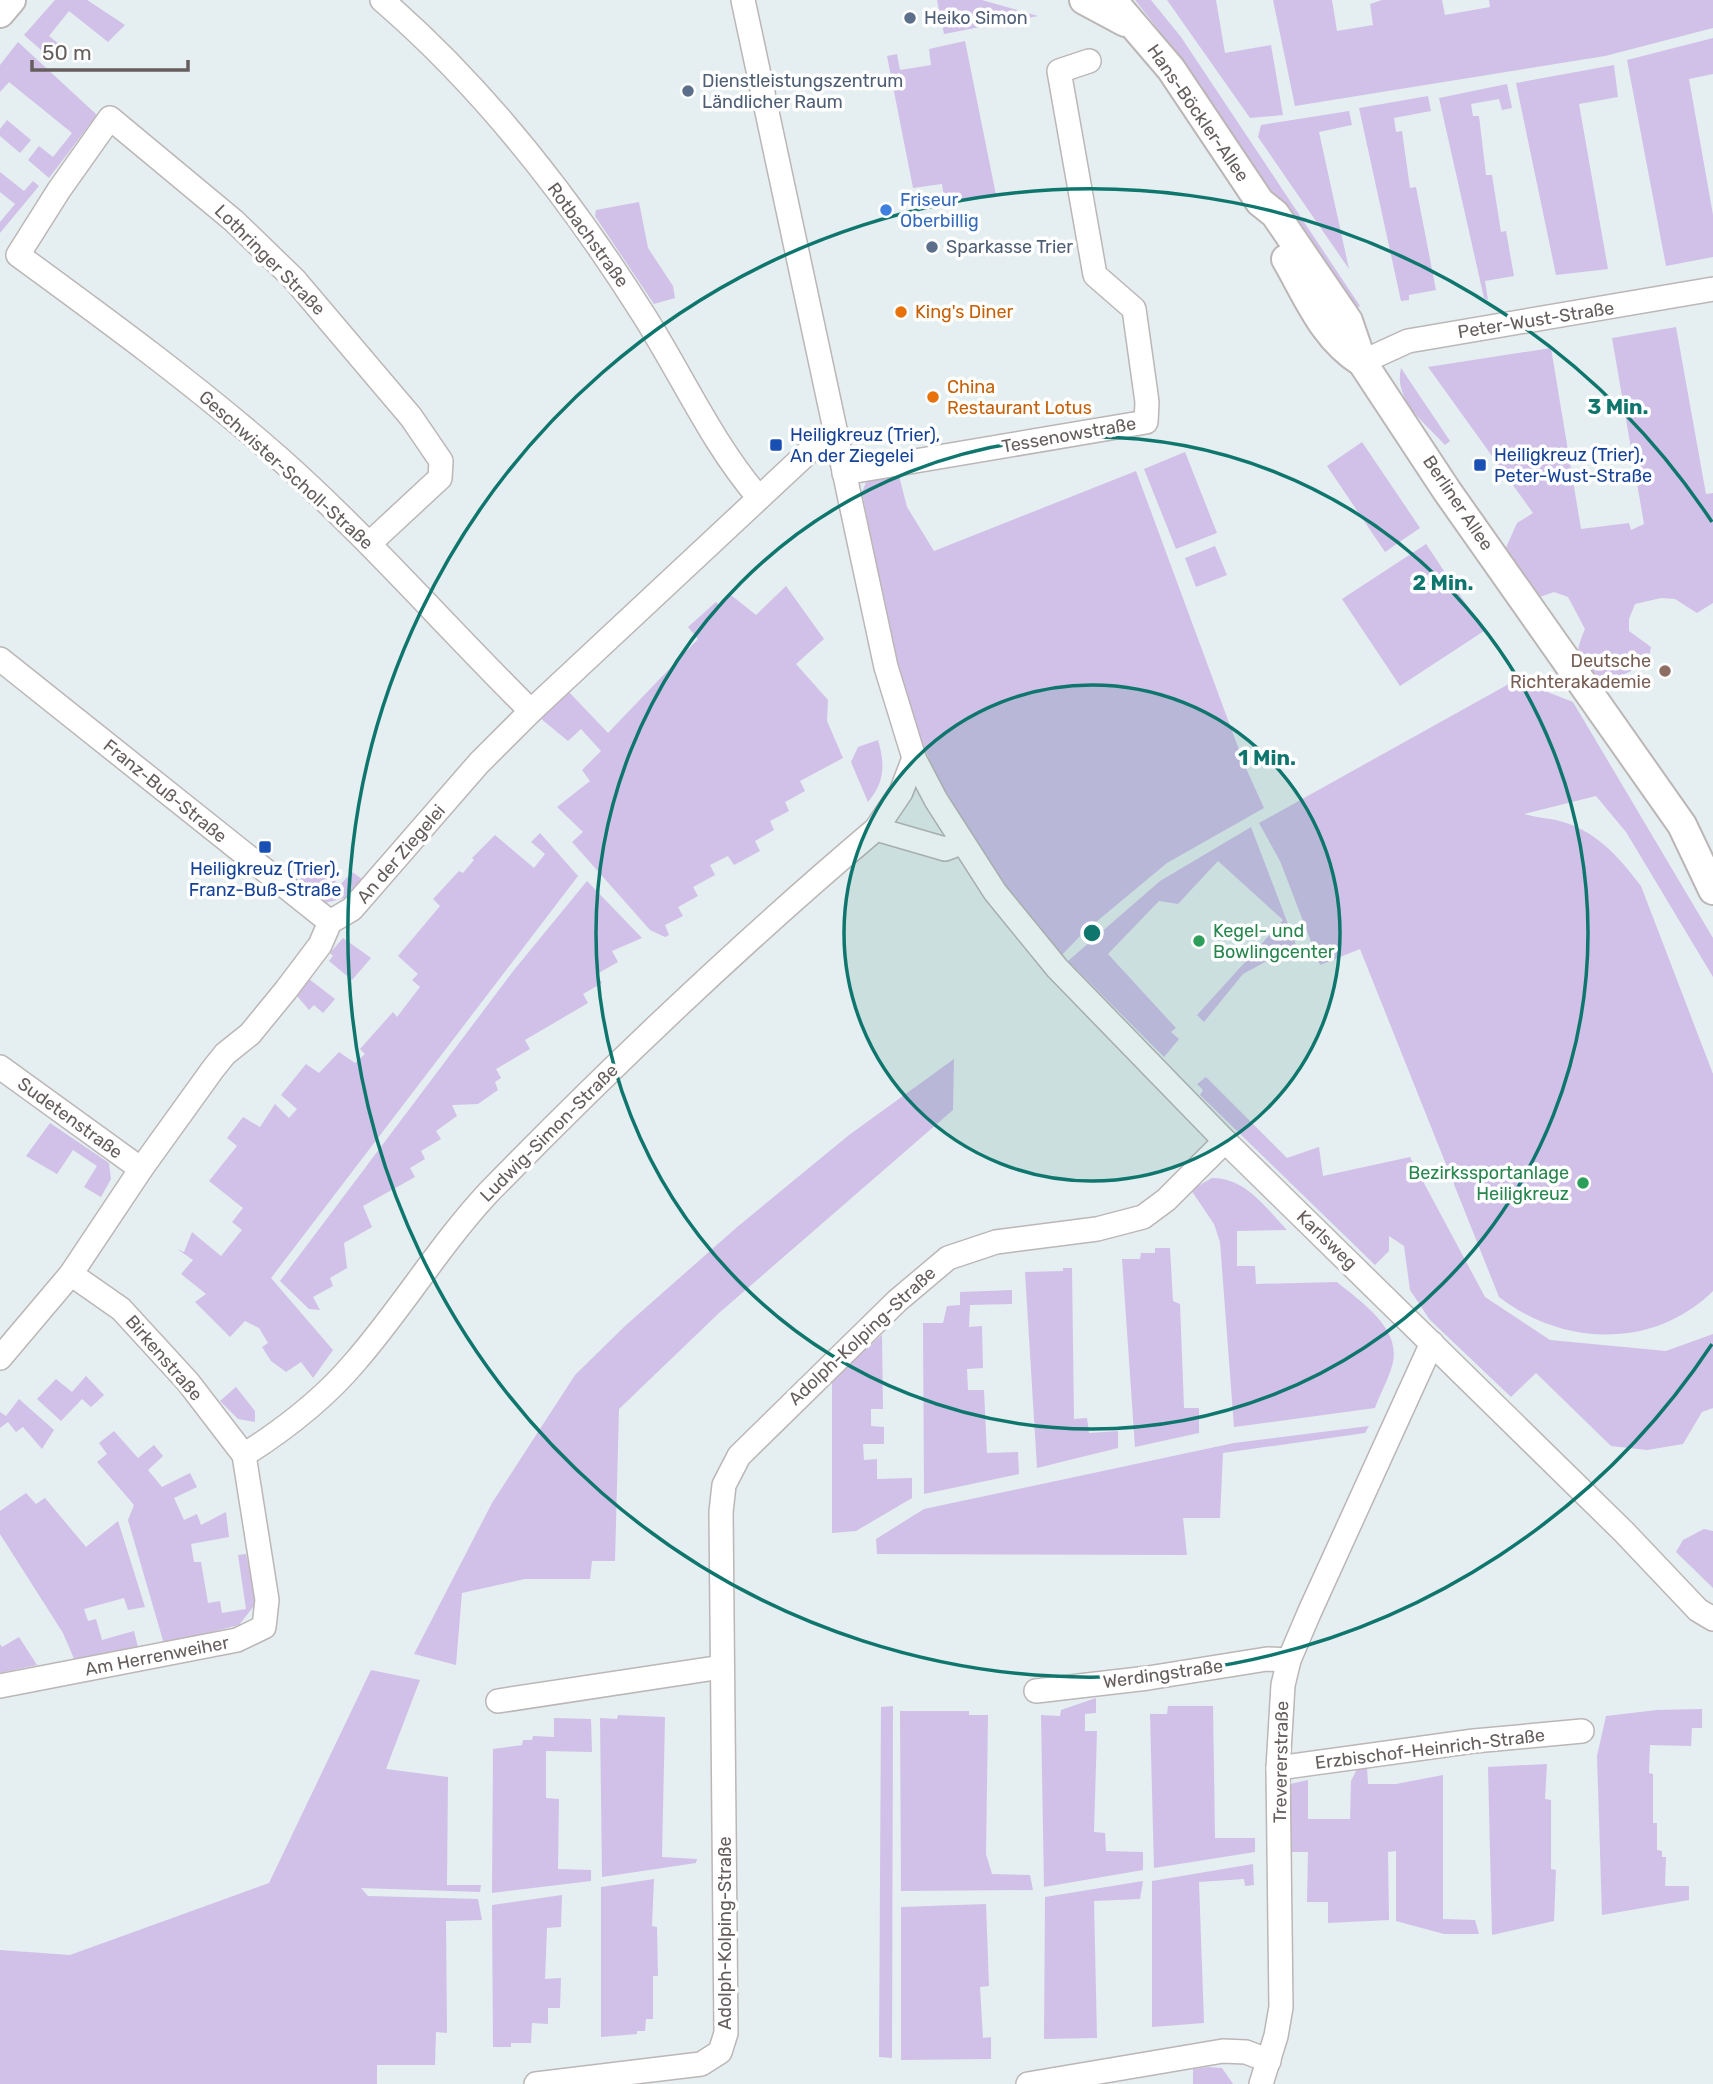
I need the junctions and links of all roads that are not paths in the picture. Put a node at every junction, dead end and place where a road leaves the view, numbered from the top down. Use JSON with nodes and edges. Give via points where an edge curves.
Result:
{"nodes":[{"id":1,"x":11,"y":0,"type":"edge"},
{"id":2,"x":382,"y":0,"type":"edge"},
{"id":3,"x":743,"y":0,"type":"edge"},
{"id":4,"x":1084,"y":0,"type":"edge"},
{"id":5,"x":1112,"y":0,"type":"edge"},
{"id":6,"x":0,"y":13,"type":"edge"},
{"id":7,"x":1134,"y":27,"type":"junction"},
{"id":8,"x":1088,"y":61,"type":"dead end"},
{"id":9,"x":18,"y":255,"type":"joint"},
{"id":10,"x":1713,"y":289,"type":"edge"},
{"id":11,"x":1362,"y":362,"type":"junction"},
{"id":12,"x":838,"y":438,"type":"junction"},
{"id":13,"x":844,"y":473,"type":"junction"},
{"id":14,"x":759,"y":498,"type":"junction"},
{"id":15,"x":370,"y":543,"type":"junction"},
{"id":16,"x":0,"y":659,"type":"edge"},
{"id":17,"x":531,"y":710,"type":"junction"},
{"id":18,"x":915,"y":758,"type":"junction"},
{"id":19,"x":876,"y":829,"type":"junction"},
{"id":20,"x":961,"y":843,"type":"junction"},
{"id":21,"x":1713,"y":890,"type":"edge"},
{"id":22,"x":330,"y":922,"type":"junction"},
{"id":23,"x":0,"y":1067,"type":"edge"},
{"id":24,"x":1226,"y":1142,"type":"junction"},
{"id":25,"x":141,"y":1169,"type":"junction"},
{"id":26,"x":71,"y":1274,"type":"junction"},
{"id":27,"x":1432,"y":1343,"type":"junction"},
{"id":28,"x":0,"y":1358,"type":"edge"},
{"id":29,"x":244,"y":1455,"type":"junction"},
{"id":30,"x":1713,"y":1619,"type":"edge"},
{"id":31,"x":1289,"y":1660,"type":"junction"},
{"id":32,"x":722,"y":1667,"type":"junction"},
{"id":33,"x":0,"y":1686,"type":"edge"},
{"id":34,"x":1036,"y":1691,"type":"dead end"},
{"id":35,"x":498,"y":1701,"type":"dead end"},
{"id":36,"x":1582,"y":1731,"type":"dead end"},
{"id":37,"x":1278,"y":1768,"type":"junction"},
{"id":38,"x":1269,"y":2061,"type":"junction"},
{"id":39,"x":536,"y":2084,"type":"edge"},
{"id":40,"x":1028,"y":2084,"type":"edge"},
{"id":41,"x":1261,"y":2084,"type":"edge"}],
"edges":[{"from":1,"to":6,"type":"street"},
{"from":2,"to":14,"type":"street","name":"Rotbachstraße","via":[[467,83],[566,203],[640,310],[728,460]]},
{"from":3,"to":12,"type":"street"},
{"from":4,"to":7,"type":"street","name":"Hans-Böckler-Allee"},
{"from":5,"to":7,"type":"street","name":"Hans-Böckler-Allee"},
{"from":7,"to":11,"type":"street","name":"Hans-Böckler-Allee","via":[[1171,69],[1260,202],[1275,214],[1348,321]]},
{"from":8,"to":13,"type":"street","name":"Tessenowstraße","via":[[1059,71],[1096,275],[1134,309],[1146,422]]},
{"from":9,"to":15,"type":"street","name":"Geschwister-Scholl-Straße","via":[[161,360],[279,458]]},
{"from":9,"to":15,"type":"street","name":"Lothringer Straße","via":[[110,118],[294,279],[386,385],[441,461],[440,478]]},
{"from":10,"to":11,"type":"street","name":"Peter-Wust-Straße","via":[[1408,341]]},
{"from":11,"to":21,"type":"street","name":"Berliner Allee","via":[[1682,825]]},
{"from":12,"to":13,"type":"street"},
{"from":12,"to":14,"type":"street","name":"An der Ziegelei","via":[[817,444]]},
{"from":13,"to":18,"type":"street","via":[[886,667]]},
{"from":14,"to":17,"type":"street","name":"An der Ziegelei"},
{"from":15,"to":17,"type":"street","name":"Geschwister-Scholl-Straße"},
{"from":16,"to":22,"type":"street","name":"Franz-Buß-Straße"},
{"from":17,"to":22,"type":"street","name":"An der Ziegelei","via":[[352,909]]},
{"from":18,"to":19,"type":"street","name":"Ludwig-Simon-Straße","via":[[901,792]]},
{"from":18,"to":20,"type":"street"},
{"from":19,"to":20,"type":"street","via":[[925,846],[945,849]]},
{"from":19,"to":29,"type":"street","name":"Ludwig-Simon-Straße","via":[[791,900],[544,1137],[458,1225],[354,1363],[292,1424]]},
{"from":20,"to":24,"type":"street","name":"Karlsweg","via":[[1057,968]]},
{"from":22,"to":25,"type":"street","name":"An der Ziegelei","via":[[320,945],[286,990],[250,1034],[225,1054]]},
{"from":23,"to":25,"type":"street","name":"Sudetenstraße"},
{"from":24,"to":27,"type":"street","name":"Karlsweg"},
{"from":24,"to":32,"type":"street","name":"Adolph-Kolping-Straße","via":[[1143,1217],[1097,1229],[996,1242],[948,1258],[911,1287],[747,1446],[724,1485]]},
{"from":25,"to":26,"type":"street","name":"An der Ziegelei"},
{"from":26,"to":28,"type":"street","name":"An der Ziegelei"},
{"from":26,"to":29,"type":"street","name":"Birkenstraße","via":[[121,1309],[188,1382]]},
{"from":27,"to":30,"type":"street","name":"Karlsweg","via":[[1698,1610]]},
{"from":27,"to":31,"type":"street","name":"Trevererstraße"},
{"from":29,"to":33,"type":"street","name":"Am Herrenweiher","via":[[267,1600],[264,1627],[237,1640]]},
{"from":31,"to":34,"type":"street","name":"Werdingstraße","via":[[1267,1659]]},
{"from":31,"to":37,"type":"street","name":"Trevererstraße","via":[[1279,1714]]},
{"from":32,"to":35,"type":"street"},
{"from":32,"to":39,"type":"street","name":"Adolph-Kolping-Straße","via":[[726,2033],[720,2052],[701,2064]]},
{"from":36,"to":37,"type":"street","name":"Erzbischof-Heinrich-Straße"},
{"from":37,"to":38,"type":"street","name":"Trevererstraße","via":[[1281,2007]]},
{"from":38,"to":40,"type":"street","via":[[1246,2052],[1223,2051]]},
{"from":38,"to":41,"type":"street","name":"Trevererstraße"}]}
